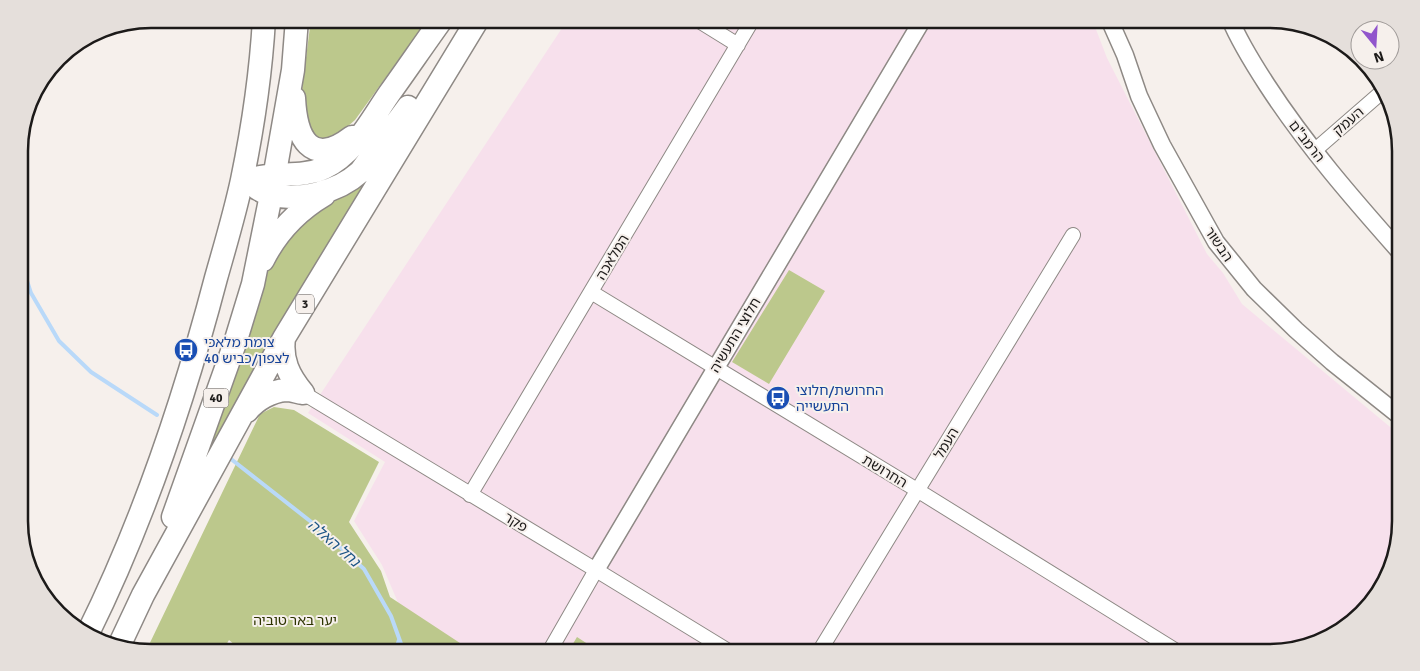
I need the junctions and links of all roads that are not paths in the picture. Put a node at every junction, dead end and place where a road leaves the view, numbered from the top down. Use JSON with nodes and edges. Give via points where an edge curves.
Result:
{"nodes":[{"id":1,"x":263,"y":28,"type":"edge"},
{"id":2,"x":296,"y":28,"type":"edge"},
{"id":3,"x":436,"y":28,"type":"edge"},
{"id":4,"x":465,"y":28,"type":"edge"},
{"id":5,"x":473,"y":28,"type":"edge"},
{"id":6,"x":711,"y":28,"type":"edge"},
{"id":7,"x":748,"y":28,"type":"edge"},
{"id":8,"x":918,"y":28,"type":"edge"},
{"id":9,"x":1114,"y":28,"type":"edge"},
{"id":10,"x":1235,"y":28,"type":"edge"},
{"id":11,"x":738,"y":45,"type":"junction"},
{"id":12,"x":292,"y":70,"type":"junction"},
{"id":13,"x":1378,"y":94,"type":"edge"},
{"id":14,"x":370,"y":122,"type":"junction"},
{"id":15,"x":1314,"y":151,"type":"junction"},
{"id":16,"x":242,"y":180,"type":"junction"},
{"id":17,"x":273,"y":185,"type":"junction"},
{"id":18,"x":334,"y":188,"type":"junction"},
{"id":19,"x":1072,"y":235,"type":"dead end"},
{"id":20,"x":1392,"y":243,"type":"edge"},
{"id":21,"x":252,"y":284,"type":"junction"},
{"id":22,"x":590,"y":292,"type":"junction"},
{"id":23,"x":284,"y":338,"type":"junction"},
{"id":24,"x":715,"y":369,"type":"junction"},
{"id":25,"x":303,"y":393,"type":"junction"},
{"id":26,"x":1392,"y":409,"type":"edge"},
{"id":27,"x":238,"y":422,"type":"junction"},
{"id":28,"x":917,"y":490,"type":"junction"},
{"id":29,"x":470,"y":494,"type":"junction"},
{"id":30,"x":596,"y":570,"type":"junction"},
{"id":31,"x":143,"y":595,"type":"junction"},
{"id":32,"x":90,"y":628,"type":"edge"},
{"id":33,"x":122,"y":640,"type":"edge"},
{"id":34,"x":716,"y":643,"type":"edge"},
{"id":35,"x":824,"y":643,"type":"edge"},
{"id":36,"x":1164,"y":643,"type":"edge"},
{"id":37,"x":554,"y":644,"type":"edge"}],
"edges":[{"from":1,"to":16,"type":"highway"},
{"from":2,"to":12,"type":"highway","number":"40"},
{"from":3,"to":14,"type":"highway"},
{"from":4,"to":18,"type":"highway","via":[[360,172]]},
{"from":5,"to":23,"type":"highway","number":"3"},
{"from":6,"to":11,"type":"street"},
{"from":7,"to":11,"type":"street","name":"המלאכה"},
{"from":8,"to":24,"type":"street","name":"חלוצי התעשיה"},
{"from":9,"to":26,"type":"street","name":"הבשור","via":[[1139,96],[1162,145],[1216,242],[1254,289],[1296,330]]},
{"from":10,"to":15,"type":"street","name":"הרמב\"ם","via":[[1282,109]]},
{"from":11,"to":22,"type":"street","name":"המלאכה"},
{"from":12,"to":14,"type":"highway","via":[[296,120],[309,146],[322,150],[339,145]]},
{"from":12,"to":17,"type":"highway","number":"40"},
{"from":13,"to":15,"type":"street","name":"העמק"},
{"from":14,"to":17,"type":"highway","via":[[350,148],[334,162]]},
{"from":15,"to":20,"type":"street","name":"הרמב\"ם"},
{"from":16,"to":17,"type":"highway"},
{"from":16,"to":32,"type":"highway","via":[[202,334],[166,448]]},
{"from":17,"to":18,"type":"highway","via":[[296,197]]},
{"from":17,"to":21,"type":"highway","number":"40"},
{"from":18,"to":21,"type":"highway","via":[[299,212],[282,229]]},
{"from":19,"to":28,"type":"street","name":"העמל"},
{"from":21,"to":31,"type":"highway","number":"40","via":[[235,344]]},
{"from":22,"to":24,"type":"street","name":"החרושת"},
{"from":22,"to":29,"type":"street","name":"המלאכה"},
{"from":23,"to":25,"type":"highway","via":[[282,350],[288,370]]},
{"from":23,"to":27,"type":"highway","number":"3"},
{"from":24,"to":28,"type":"street","name":"החרושת"},
{"from":24,"to":30,"type":"street","name":"חלוצי התעשיה"},
{"from":25,"to":27,"type":"highway","via":[[287,390],[263,397],[252,404]]},
{"from":25,"to":29,"type":"street","name":"פקר"},
{"from":27,"to":31,"type":"highway","number":"3"},
{"from":28,"to":35,"type":"street","name":"העמל"},
{"from":28,"to":36,"type":"street","name":"החרושת"},
{"from":29,"to":30,"type":"street","name":"פקר"},
{"from":30,"to":34,"type":"street","name":"פקר"},
{"from":30,"to":37,"type":"street","name":"חלוצי התעשיה"},
{"from":31,"to":33,"type":"highway","number":"3"}]}
